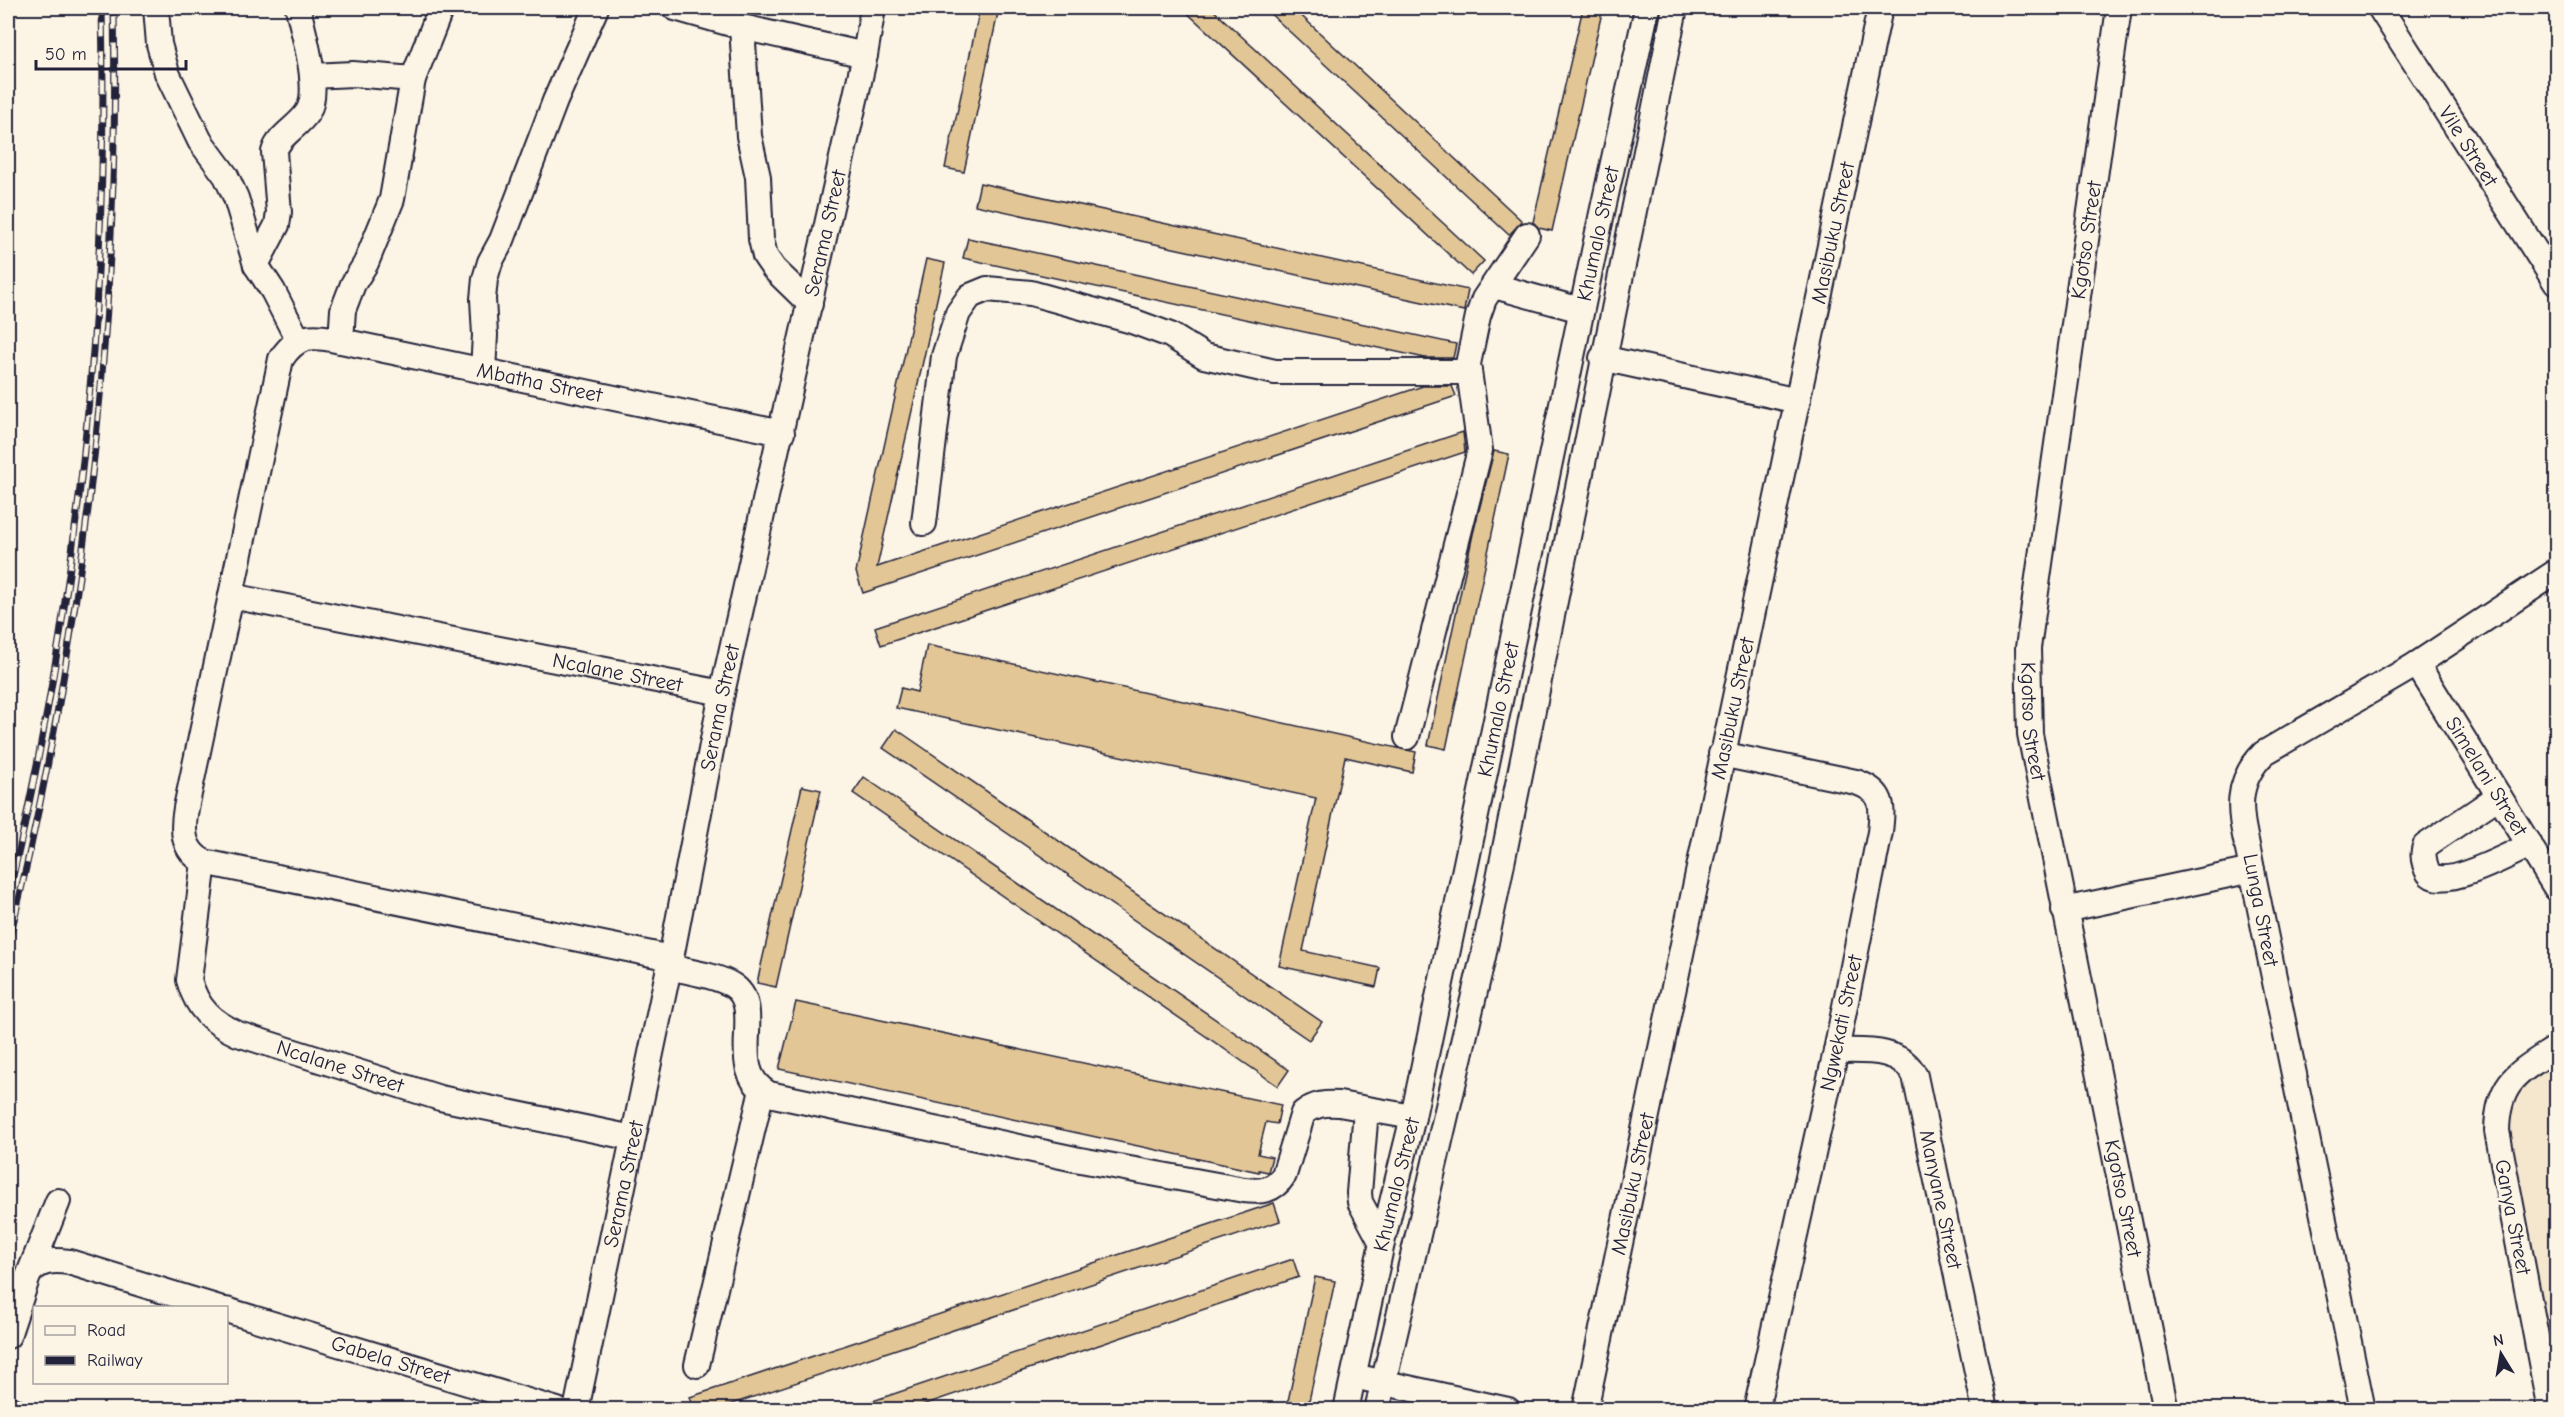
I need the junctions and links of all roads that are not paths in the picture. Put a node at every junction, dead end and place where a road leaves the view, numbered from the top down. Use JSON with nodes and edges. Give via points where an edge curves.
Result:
{"nodes":[{"id":1,"x":156,"y":8,"type":"edge"},
{"id":2,"x":298,"y":8,"type":"edge"},
{"id":3,"x":441,"y":8,"type":"edge"},
{"id":4,"x":596,"y":8,"type":"edge"},
{"id":5,"x":675,"y":8,"type":"edge"},
{"id":6,"x":873,"y":8,"type":"edge"},
{"id":7,"x":1647,"y":8,"type":"edge"},
{"id":8,"x":1675,"y":8,"type":"edge"},
{"id":9,"x":1880,"y":8,"type":"edge"},
{"id":10,"x":2380,"y":8,"type":"edge"},
{"id":11,"x":2116,"y":14,"type":"edge"},
{"id":12,"x":733,"y":19,"type":"edge"},
{"id":13,"x":865,"y":55,"type":"junction"},
{"id":14,"x":312,"y":76,"type":"junction"},
{"id":15,"x":413,"y":79,"type":"junction"},
{"id":16,"x":1602,"y":213,"type":"junction"},
{"id":17,"x":1527,"y":235,"type":"dead end"},
{"id":18,"x":256,"y":265,"type":"junction"},
{"id":19,"x":1620,"y":268,"type":"junction"},
{"id":20,"x":2556,"y":283,"type":"edge"},
{"id":21,"x":1494,"y":286,"type":"junction"},
{"id":22,"x":810,"y":304,"type":"junction"},
{"id":23,"x":1581,"y":310,"type":"junction"},
{"id":24,"x":298,"y":340,"type":"junction"},
{"id":25,"x":341,"y":341,"type":"junction"},
{"id":26,"x":1602,"y":358,"type":"junction"},
{"id":27,"x":483,"y":370,"type":"junction"},
{"id":28,"x":1469,"y":372,"type":"junction"},
{"id":29,"x":1798,"y":401,"type":"junction"},
{"id":30,"x":782,"y":433,"type":"junction"},
{"id":31,"x":924,"y":523,"type":"dead end"},
{"id":32,"x":2556,"y":572,"type":"edge"},
{"id":33,"x":231,"y":596,"type":"junction"},
{"id":34,"x":2417,"y":664,"type":"junction"},
{"id":35,"x":722,"y":693,"type":"junction"},
{"id":36,"x":1407,"y":737,"type":"dead end"},
{"id":37,"x":1721,"y":754,"type":"junction"},
{"id":38,"x":2499,"y":796,"type":"junction"},
{"id":39,"x":2530,"y":845,"type":"junction"},
{"id":40,"x":204,"y":862,"type":"junction"},
{"id":41,"x":2252,"y":870,"type":"junction"},
{"id":42,"x":2556,"y":888,"type":"edge"},
{"id":43,"x":2064,"y":910,"type":"junction"},
{"id":44,"x":670,"y":963,"type":"junction"},
{"id":45,"x":2556,"y":1048,"type":"edge"},
{"id":46,"x":1836,"y":1051,"type":"junction"},
{"id":47,"x":762,"y":1090,"type":"junction"},
{"id":48,"x":1366,"y":1110,"type":"junction"},
{"id":49,"x":1413,"y":1117,"type":"junction"},
{"id":50,"x":633,"y":1138,"type":"junction"},
{"id":51,"x":58,"y":1201,"type":"dead end"},
{"id":52,"x":1382,"y":1243,"type":"junction"},
{"id":53,"x":31,"y":1271,"type":"junction"},
{"id":54,"x":212,"y":1306,"type":"edge"},
{"id":55,"x":228,"y":1311,"type":"edge"},
{"id":56,"x":8,"y":1336,"type":"edge"},
{"id":57,"x":697,"y":1365,"type":"dead end"},
{"id":58,"x":1354,"y":1376,"type":"junction"},
{"id":59,"x":1382,"y":1382,"type":"junction"},
{"id":60,"x":8,"y":1408,"type":"edge"},
{"id":61,"x":13,"y":1410,"type":"edge"},
{"id":62,"x":557,"y":1410,"type":"edge"},
{"id":63,"x":576,"y":1410,"type":"edge"},
{"id":64,"x":1346,"y":1410,"type":"edge"},
{"id":65,"x":1377,"y":1410,"type":"edge"},
{"id":66,"x":1508,"y":1410,"type":"edge"},
{"id":67,"x":1585,"y":1410,"type":"edge"},
{"id":68,"x":1756,"y":1410,"type":"edge"},
{"id":69,"x":1985,"y":1410,"type":"edge"},
{"id":70,"x":2166,"y":1410,"type":"edge"},
{"id":71,"x":2363,"y":1410,"type":"edge"},
{"id":72,"x":2550,"y":1410,"type":"edge"}],
"edges":[{"from":1,"to":18,"type":"street","via":[[159,44],[167,73],[200,141],[226,176]]},
{"from":2,"to":14,"type":"street"},
{"from":3,"to":15,"type":"street"},
{"from":4,"to":27,"type":"street","via":[[490,262],[483,299]]},
{"from":5,"to":12,"type":"street"},
{"from":6,"to":13,"type":"street","name":"Serama Street"},
{"from":7,"to":16,"type":"street","name":"Khumalo Street"},
{"from":8,"to":19,"type":"street","name":"Khumalo Street"},
{"from":9,"to":29,"type":"street","name":"Masibuku Street"},
{"from":10,"to":20,"type":"street","name":"Vile Street"},
{"from":11,"to":43,"type":"street","name":"Kgotso Street","via":[[2028,648],[2031,734]]},
{"from":12,"to":13,"type":"street"},
{"from":12,"to":22,"type":"street","via":[[758,177],[765,256]]},
{"from":13,"to":22,"type":"street","name":"Serama Street"},
{"from":14,"to":15,"type":"street","via":[[353,74]]},
{"from":14,"to":18,"type":"street","via":[[310,108],[277,142],[274,152],[277,225]]},
{"from":15,"to":25,"type":"street","via":[[392,199],[343,310]]},
{"from":16,"to":19,"type":"street"},
{"from":16,"to":23,"type":"street","name":"Khumalo Street"},
{"from":17,"to":21,"type":"street"},
{"from":18,"to":24,"type":"street"},
{"from":19,"to":26,"type":"street","name":"Khumalo Street"},
{"from":21,"to":23,"type":"street"},
{"from":21,"to":28,"type":"street","via":[[1478,316]]},
{"from":22,"to":30,"type":"street","name":"Serama Street"},
{"from":23,"to":49,"type":"street","name":"Khumalo Street"},
{"from":24,"to":25,"type":"street","name":"Mbatha Street","via":[[309,337]]},
{"from":24,"to":33,"type":"street","via":[[281,359]]},
{"from":25,"to":27,"type":"street","name":"Mbatha Street"},
{"from":26,"to":29,"type":"street"},
{"from":26,"to":59,"type":"street","name":"Khumalo Street","via":[[1483,957]]},
{"from":27,"to":30,"type":"street","name":"Mbatha Street"},
{"from":28,"to":31,"type":"street","via":[[1275,372],[1204,356],[1170,335],[1132,321],[1031,293],[987,289],[970,296],[958,313],[944,356]]},
{"from":28,"to":36,"type":"street","via":[[1480,450]]},
{"from":29,"to":37,"type":"street","name":"Masibuku Street"},
{"from":30,"to":35,"type":"street","name":"Serama Street"},
{"from":32,"to":34,"type":"street","name":"Lunga Street"},
{"from":33,"to":35,"type":"street","name":"Ncalane Street"},
{"from":33,"to":40,"type":"street","via":[[182,826],[188,849]]},
{"from":34,"to":38,"type":"street","name":"Simelani Street"},
{"from":34,"to":41,"type":"street","name":"Lunga Street","via":[[2264,753],[2249,768],[2240,801]]},
{"from":35,"to":44,"type":"street","name":"Serama Street"},
{"from":37,"to":46,"type":"street","name":"Ngwekati Street","via":[[1856,782],[1874,790],[1881,801],[1880,832]]},
{"from":37,"to":67,"type":"street","name":"Masibuku Street"},
{"from":38,"to":39,"type":"street","name":"Simelani Street"},
{"from":38,"to":39,"type":"street","via":[[2425,846],[2427,871],[2440,877],[2466,874]]},
{"from":39,"to":42,"type":"street","name":"Simelani Street"},
{"from":40,"to":44,"type":"street"},
{"from":40,"to":50,"type":"street","name":"Ncalane Street","via":[[189,980],[194,997],[218,1024],[238,1034],[441,1098]]},
{"from":41,"to":43,"type":"street"},
{"from":41,"to":71,"type":"street","name":"Lunga Street"},
{"from":43,"to":70,"type":"street","name":"Kgotso Street"},
{"from":44,"to":47,"type":"street","via":[[738,990],[747,1018],[746,1065]]},
{"from":44,"to":50,"type":"street","name":"Serama Street"},
{"from":45,"to":72,"type":"street","name":"Ganya Street","via":[[2517,1075],[2507,1088],[2498,1107],[2497,1131]]},
{"from":46,"to":68,"type":"street","name":"Ngwekati Street"},
{"from":46,"to":69,"type":"street","name":"Manyane Street","via":[[1889,1054],[1910,1066],[1915,1076]]},
{"from":47,"to":48,"type":"street","via":[[1076,1159],[1256,1192],[1273,1188],[1279,1182],[1304,1113],[1312,1106],[1329,1103]]},
{"from":47,"to":57,"type":"street"},
{"from":48,"to":49,"type":"street"},
{"from":48,"to":52,"type":"street","via":[[1360,1202]]},
{"from":49,"to":52,"type":"street","name":"Khumalo Street"},
{"from":50,"to":63,"type":"street","name":"Serama Street"},
{"from":51,"to":53,"type":"street"},
{"from":52,"to":58,"type":"street","name":"Khumalo Street"},
{"from":53,"to":54,"type":"street","via":[[51,1260],[69,1262]]},
{"from":53,"to":56,"type":"street"},
{"from":55,"to":62,"type":"street","name":"Gabela Street"},
{"from":58,"to":59,"type":"street"},
{"from":58,"to":64,"type":"street","name":"Khumalo Street"},
{"from":59,"to":65,"type":"street","name":"Khumalo Street"},
{"from":59,"to":66,"type":"street"},
{"from":60,"to":61,"type":"street"}]}
